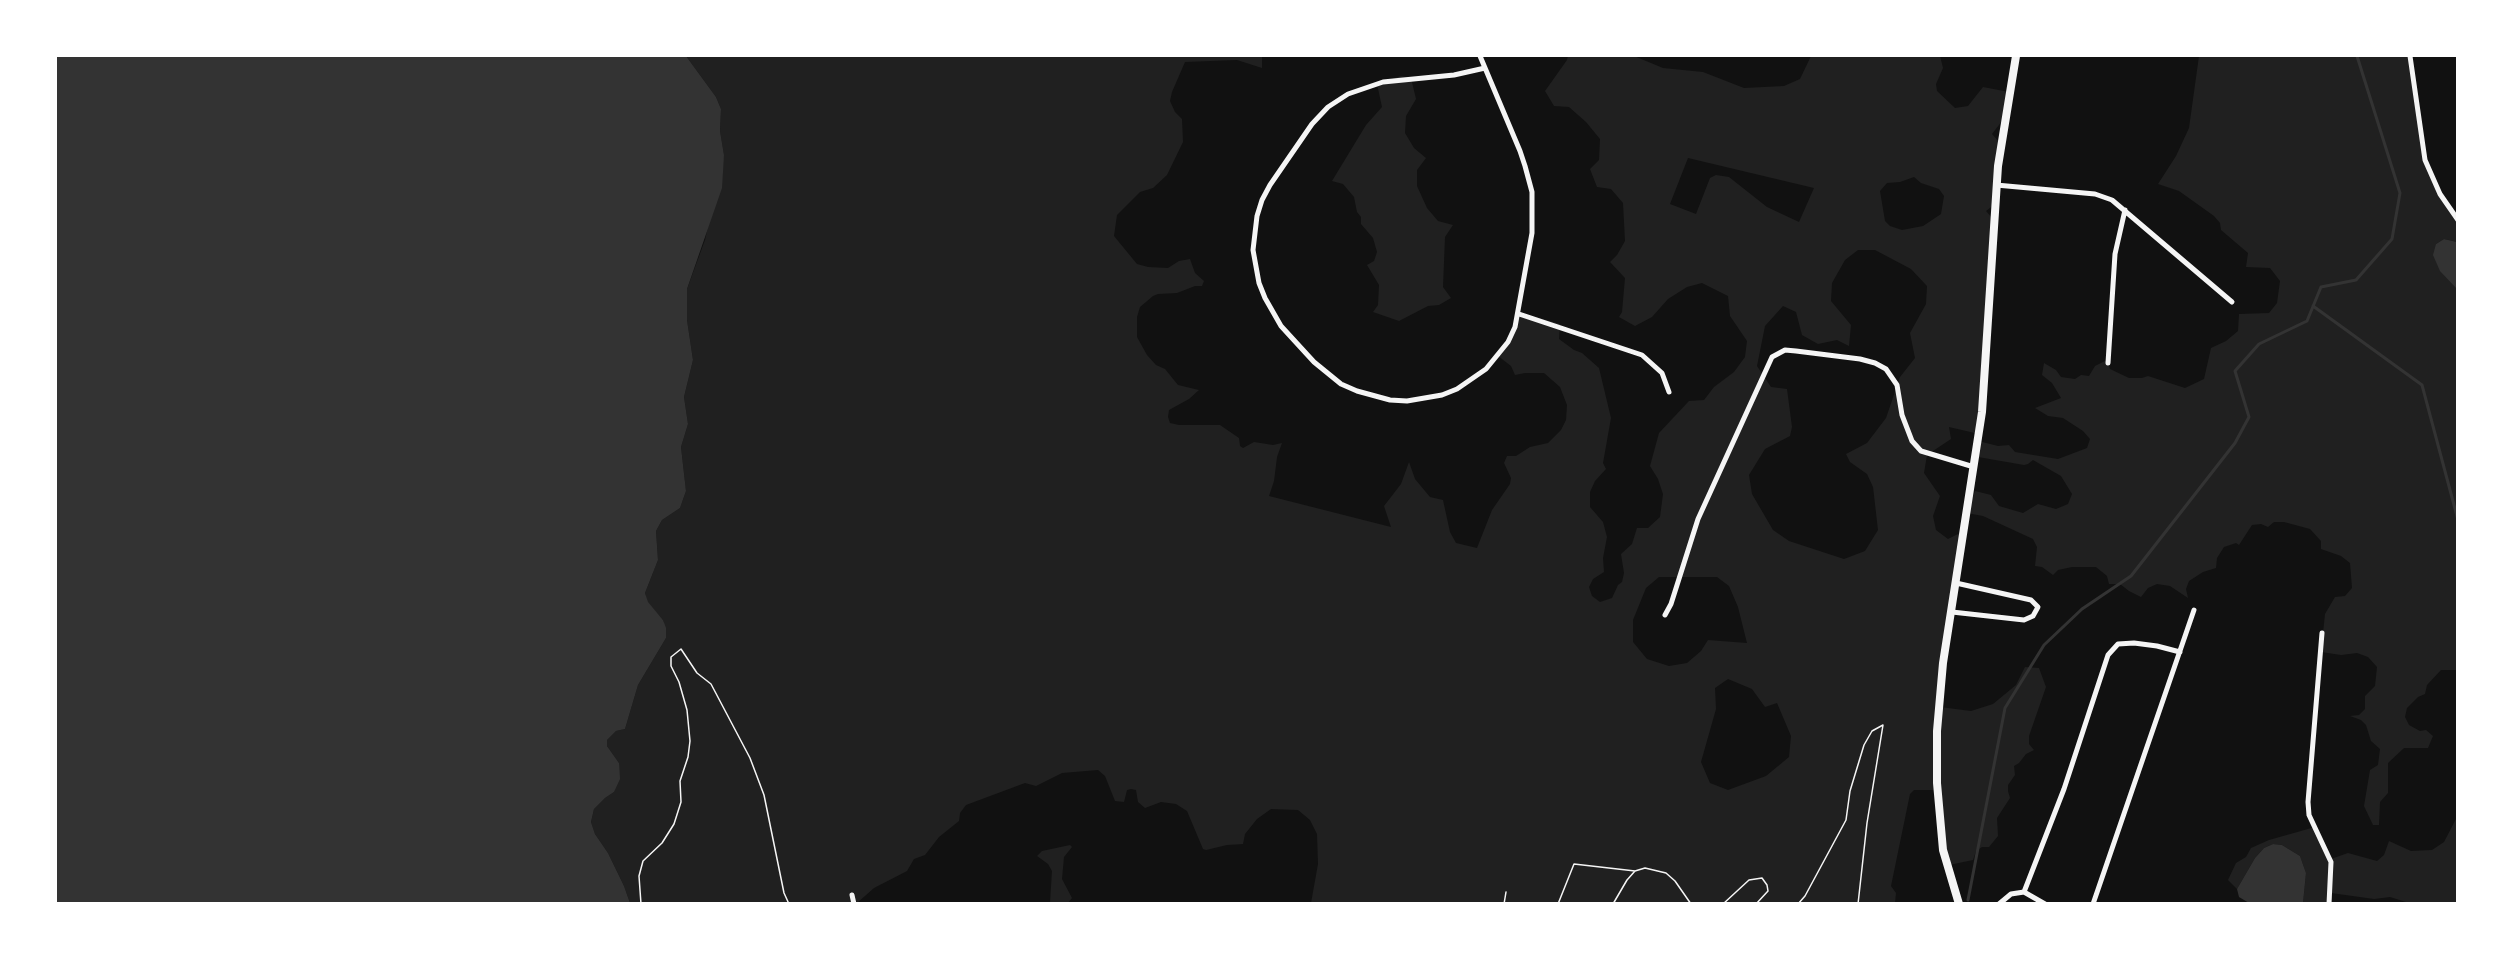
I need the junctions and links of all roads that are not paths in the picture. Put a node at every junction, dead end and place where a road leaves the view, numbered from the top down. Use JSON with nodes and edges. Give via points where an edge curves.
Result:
{"nodes":[{"id":1,"x":1480,"y":56,"type":"edge"},
{"id":2,"x":2016,"y":56,"type":"edge"},
{"id":3,"x":2410,"y":56,"type":"edge"},
{"id":4,"x":1485,"y":68,"type":"junction"},
{"id":5,"x":1996,"y":185,"type":"junction"},
{"id":6,"x":2125,"y":210,"type":"junction"},
{"id":7,"x":2457,"y":220,"type":"edge"},
{"id":8,"x":2232,"y":302,"type":"dead end"},
{"id":9,"x":1519,"y":314,"type":"junction"},
{"id":10,"x":2108,"y":363,"type":"dead end"},
{"id":11,"x":1669,"y":392,"type":"dead end"},
{"id":12,"x":1974,"y":467,"type":"junction"},
{"id":13,"x":1956,"y":583,"type":"junction"},
{"id":14,"x":2194,"y":609,"type":"dead end"},
{"id":15,"x":1952,"y":612,"type":"junction"},
{"id":16,"x":1665,"y":615,"type":"dead end"},
{"id":17,"x":2322,"y":633,"type":"dead end"},
{"id":18,"x":2180,"y":652,"type":"junction"},
{"id":19,"x":2024,"y":892,"type":"junction"},
{"id":20,"x":852,"y":896,"type":"dead end"},
{"id":21,"x":854,"y":903,"type":"edge"},
{"id":22,"x":1959,"y":903,"type":"edge"},
{"id":23,"x":1999,"y":903,"type":"edge"},
{"id":24,"x":2045,"y":903,"type":"edge"},
{"id":25,"x":2093,"y":903,"type":"edge"},
{"id":26,"x":2329,"y":903,"type":"edge"}],
"edges":[{"from":1,"to":4,"type":"street"},
{"from":2,"to":5,"type":"main road"},
{"from":3,"to":7,"type":"street","via":[[2425,160]]},
{"from":4,"to":9,"type":"street","via":[[1526,166],[1532,192],[1534,219]]},
{"from":4,"to":9,"type":"street","via":[[1383,82],[1359,89],[1329,107],[1312,124],[1262,201],[1254,233],[1255,266],[1265,298],[1291,338],[1341,384],[1382,399],[1425,399],[1472,380],[1498,356],[1512,335]]},
{"from":5,"to":6,"type":"street","via":[[2095,195],[2112,200]]},
{"from":5,"to":12,"type":"main road","via":[[1985,385]]},
{"from":6,"to":8,"type":"street"},
{"from":6,"to":10,"type":"street","via":[[2115,254]]},
{"from":9,"to":11,"type":"street","via":[[1642,355],[1662,373]]},
{"from":12,"to":13,"type":"main road"},
{"from":12,"to":16,"type":"street","via":[[1921,451],[1912,441],[1897,385],[1886,369],[1860,358],[1785,350],[1772,357],[1698,519]]},
{"from":13,"to":15,"type":"main road"},
{"from":13,"to":15,"type":"street","via":[[2031,600],[2038,607],[2033,616],[2024,620]]},
{"from":14,"to":18,"type":"street"},
{"from":15,"to":22,"type":"main road","via":[[1940,696],[1937,783],[1943,850]]},
{"from":17,"to":26,"type":"street","via":[[2308,802],[2331,862]]},
{"from":18,"to":19,"type":"street","via":[[2134,643],[2118,644],[2108,656],[2064,789]]},
{"from":18,"to":25,"type":"street"},
{"from":19,"to":23,"type":"street","via":[[2011,894]]},
{"from":19,"to":24,"type":"street"},
{"from":20,"to":21,"type":"street"}]}
